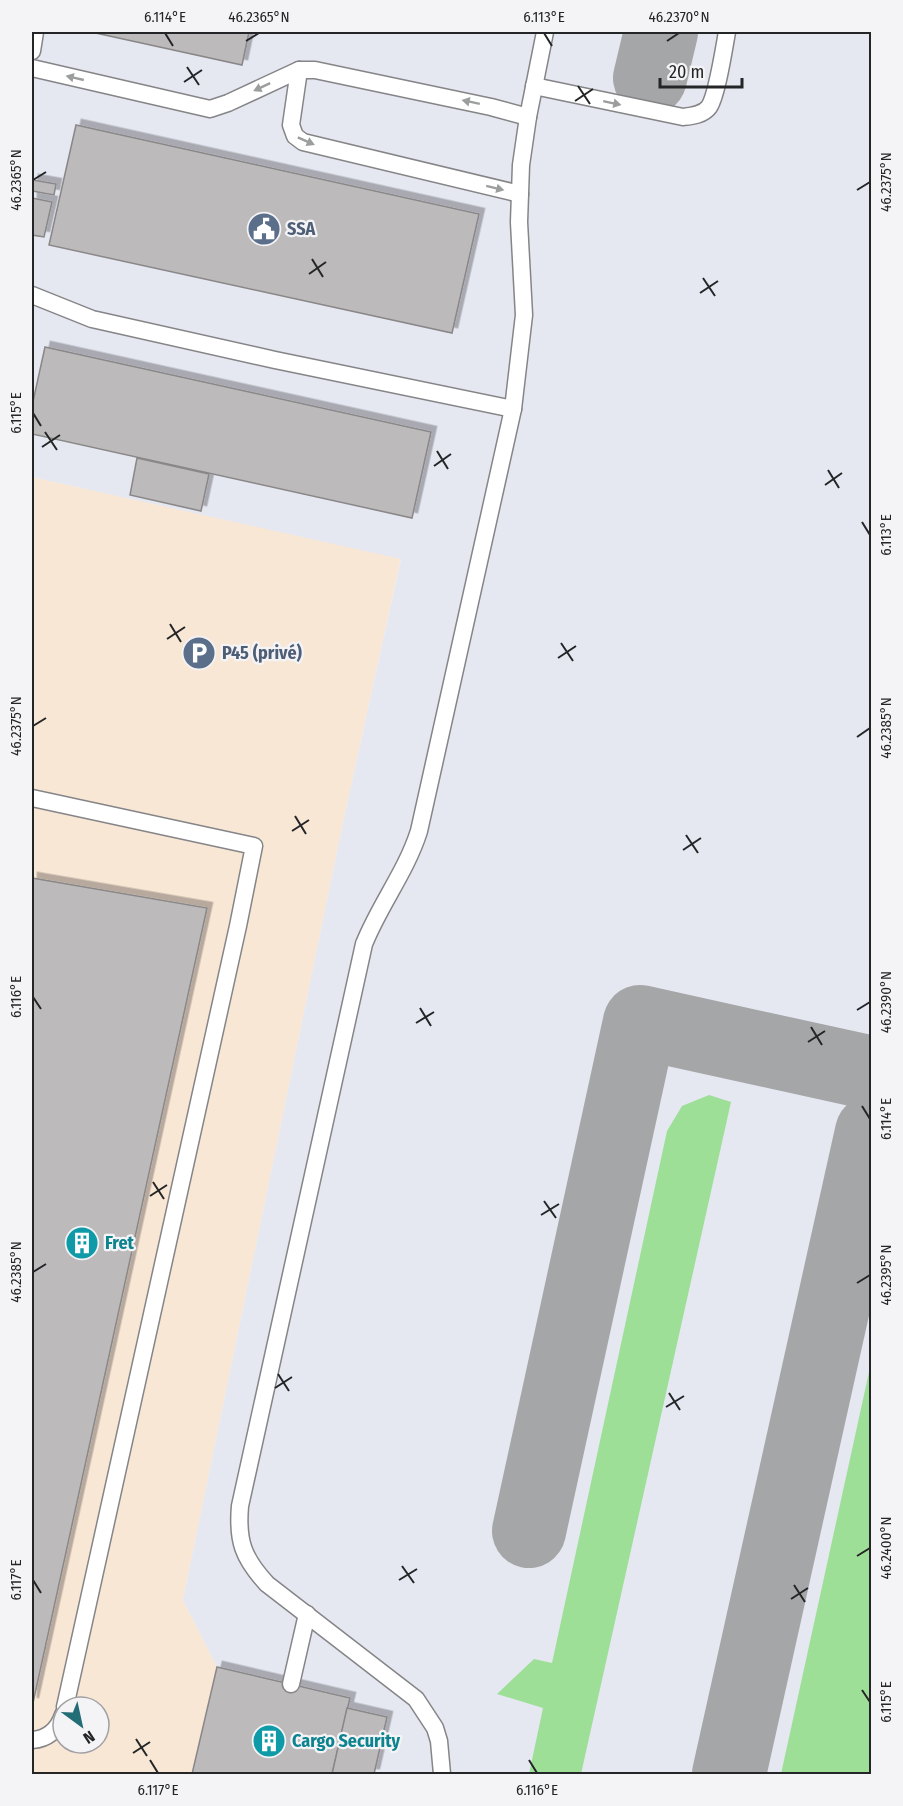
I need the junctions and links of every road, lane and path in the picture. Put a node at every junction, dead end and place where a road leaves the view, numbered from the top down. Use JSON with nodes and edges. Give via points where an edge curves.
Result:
{"nodes":[{"id":1,"x":35,"y":32,"type":"edge"},
{"id":2,"x":545,"y":32,"type":"edge"},
{"id":3,"x":728,"y":32,"type":"edge"},
{"id":4,"x":32,"y":51,"type":"edge"},
{"id":5,"x":32,"y":68,"type":"edge"},
{"id":6,"x":299,"y":70,"type":"junction"},
{"id":7,"x":534,"y":87,"type":"junction"},
{"id":8,"x":528,"y":117,"type":"junction"},
{"id":9,"x":520,"y":194,"type":"junction"},
{"id":10,"x":32,"y":295,"type":"edge"},
{"id":11,"x":513,"y":409,"type":"junction"},
{"id":12,"x":32,"y":798,"type":"edge"},
{"id":13,"x":307,"y":1614,"type":"junction"},
{"id":14,"x":291,"y":1684,"type":"dead end"},
{"id":15,"x":68,"y":1695,"type":"edge"},
{"id":16,"x":51,"y":1732,"type":"edge"},
{"id":17,"x":32,"y":1740,"type":"edge"},
{"id":18,"x":442,"y":1774,"type":"edge"}],
"edges":[{"from":1,"to":4,"type":"lane"},
{"from":2,"to":7,"type":"lane"},
{"from":7,"to":3,"type":"lane","one_way":true,"via":[[693,116],[709,106]]},
{"from":6,"to":5,"type":"lane","one_way":true,"via":[[210,109]]},
{"from":8,"to":6,"type":"lane","one_way":true,"via":[[337,74]]},
{"from":6,"to":9,"type":"lane","one_way":true,"via":[[291,124],[295,136],[303,142]]},
{"from":7,"to":8,"type":"lane"},
{"from":8,"to":9,"type":"lane"},
{"from":9,"to":11,"type":"lane","via":[[524,315]]},
{"from":10,"to":11,"type":"lane","via":[[92,319]]},
{"from":11,"to":13,"type":"lane","via":[[419,831],[364,944],[240,1506],[239,1536],[246,1555],[276,1591]]},
{"from":12,"to":15,"type":"lane","via":[[254,846]]},
{"from":13,"to":14,"type":"lane"},
{"from":13,"to":18,"type":"lane","via":[[416,1699],[435,1728]]},
{"from":16,"to":17,"type":"lane"}]}
